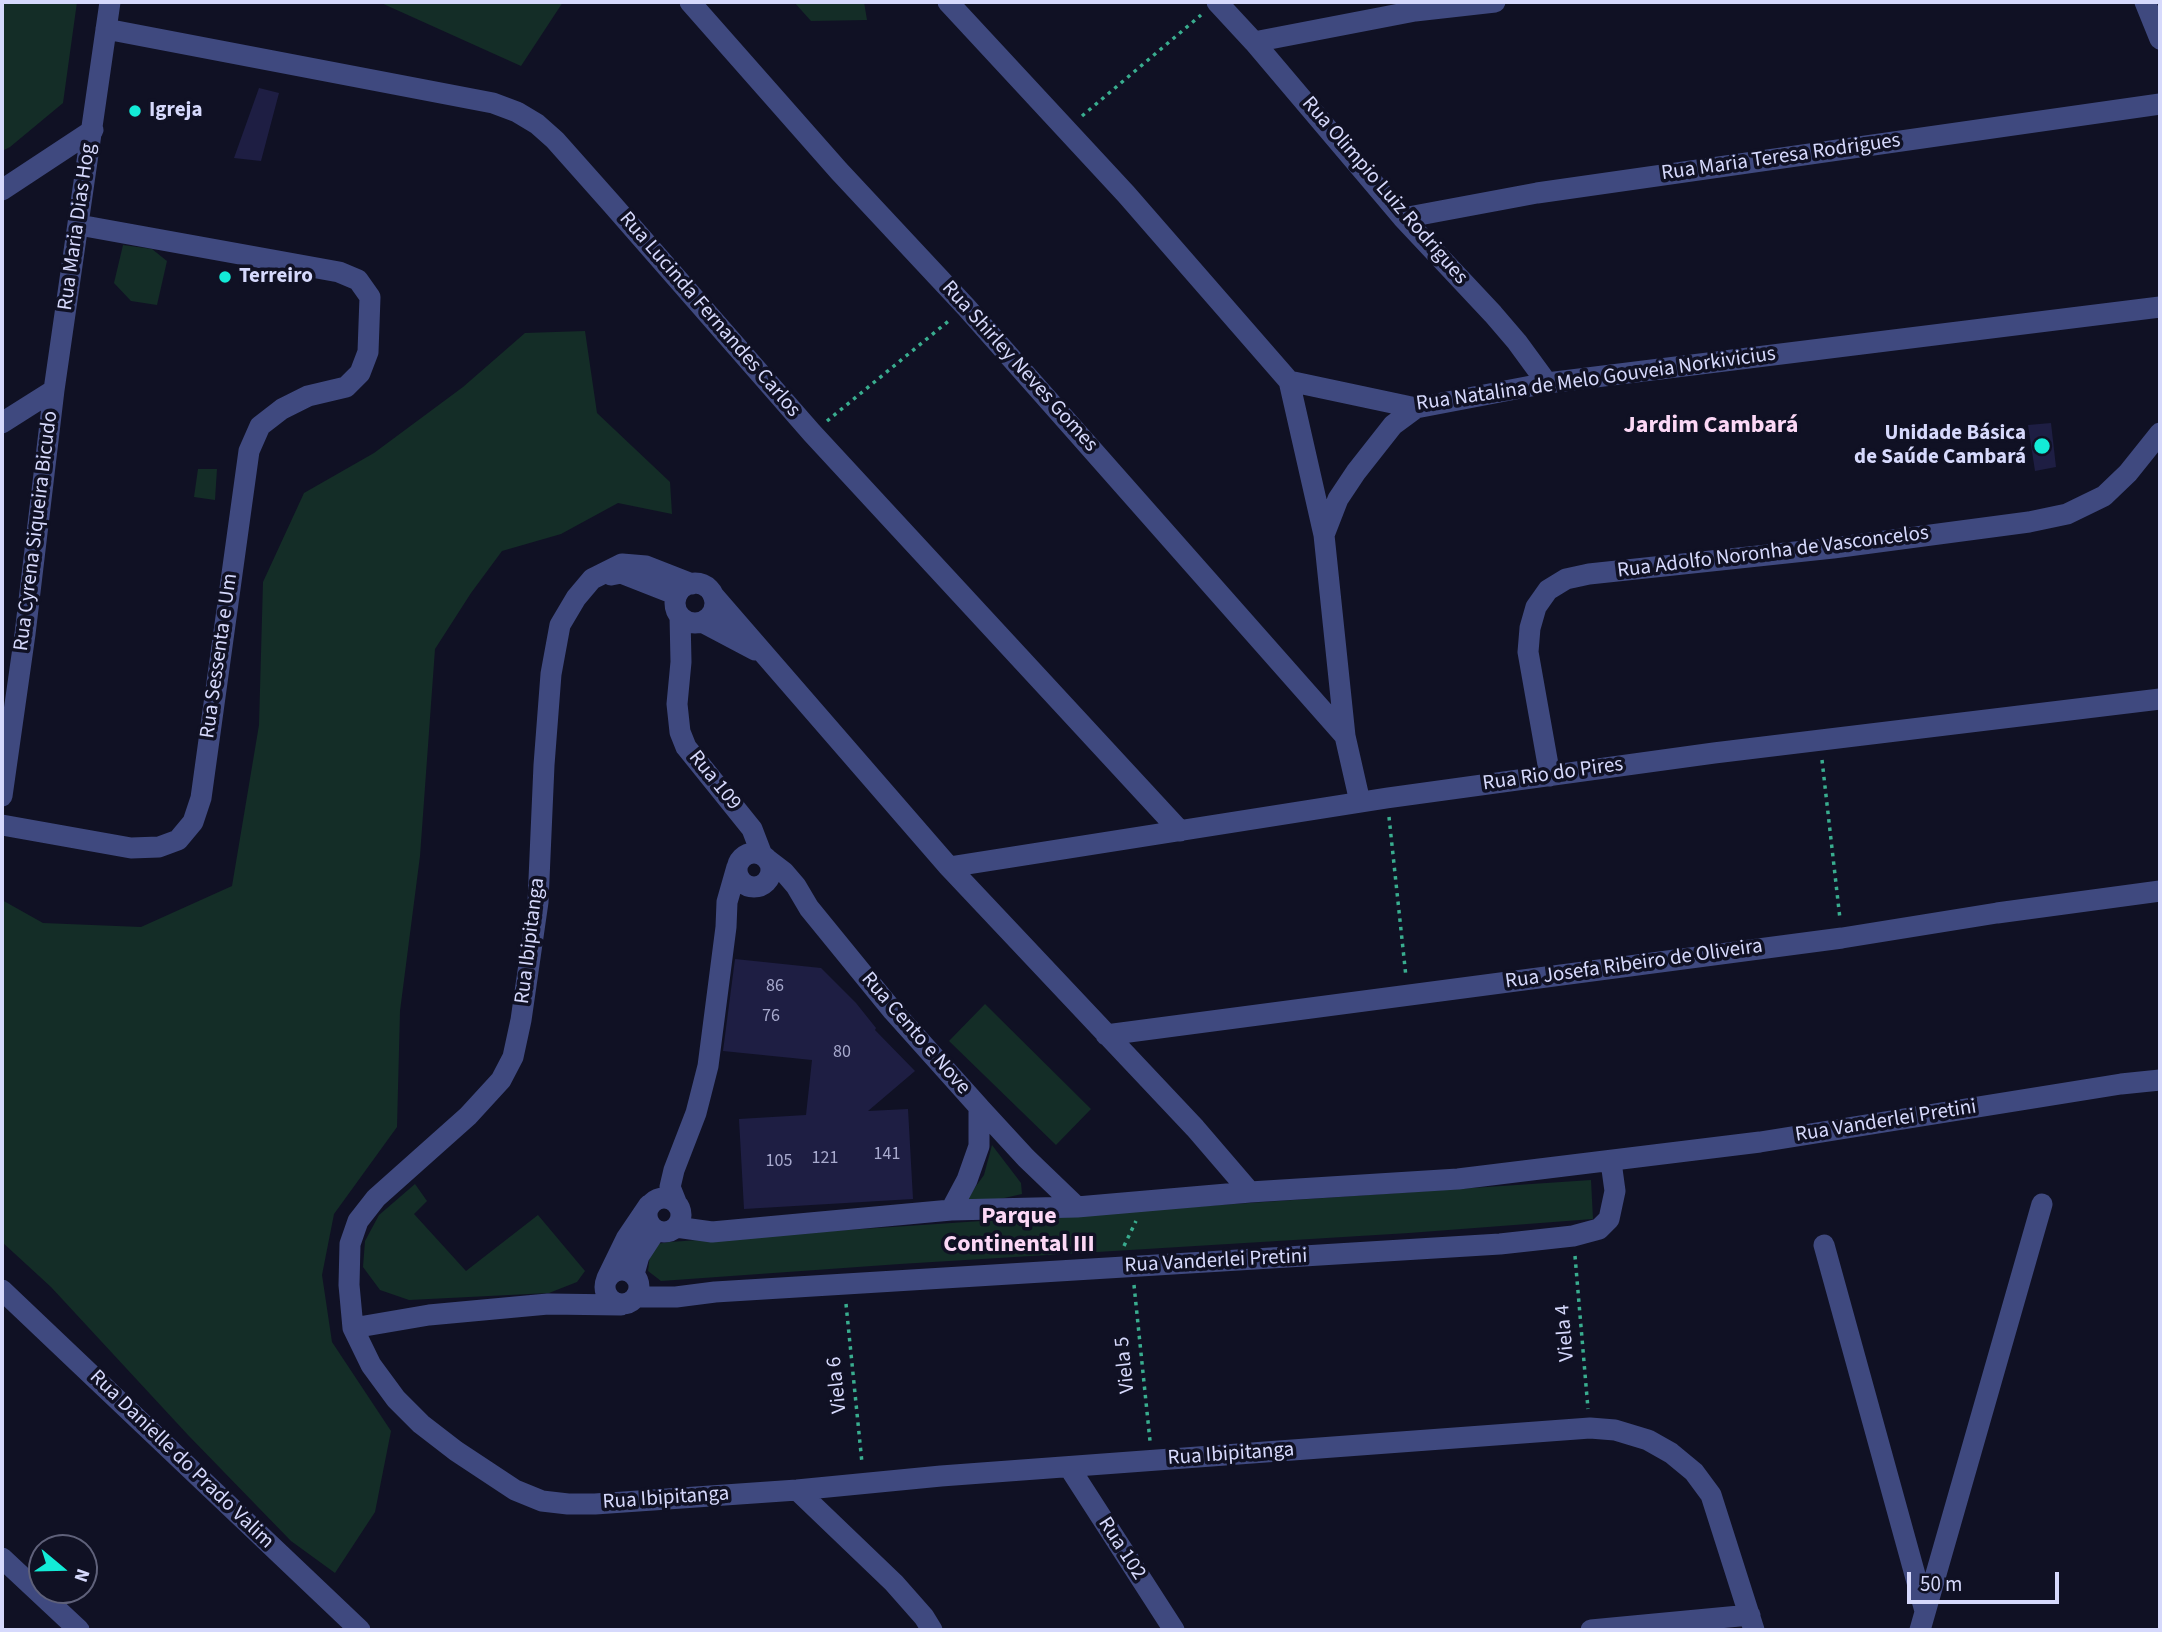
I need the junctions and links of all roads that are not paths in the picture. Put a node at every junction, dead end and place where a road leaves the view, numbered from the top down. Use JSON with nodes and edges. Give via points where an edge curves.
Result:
{"nodes":[{"id":1,"x":110,"y":2,"type":"edge"},
{"id":2,"x":690,"y":2,"type":"edge"},
{"id":3,"x":948,"y":2,"type":"edge"},
{"id":4,"x":1494,"y":2,"type":"edge"},
{"id":5,"x":2145,"y":2,"type":"edge"},
{"id":6,"x":1211,"y":6,"type":"edge"},
{"id":7,"x":106,"y":29,"type":"junction"},
{"id":8,"x":2160,"y":39,"type":"edge"},
{"id":9,"x":1254,"y":42,"type":"junction"},
{"id":10,"x":2160,"y":104,"type":"edge"},
{"id":11,"x":93,"y":130,"type":"junction"},
{"id":12,"x":2,"y":190,"type":"edge"},
{"id":13,"x":1403,"y":218,"type":"junction"},
{"id":14,"x":79,"y":225,"type":"junction"},
{"id":15,"x":2160,"y":307,"type":"edge"},
{"id":16,"x":1289,"y":382,"type":"junction"},
{"id":17,"x":1547,"y":383,"type":"junction"},
{"id":18,"x":54,"y":390,"type":"junction"},
{"id":19,"x":1416,"y":408,"type":"junction"},
{"id":20,"x":2,"y":423,"type":"edge"},
{"id":21,"x":2160,"y":433,"type":"edge"},
{"id":22,"x":1324,"y":535,"type":"junction"},
{"id":23,"x":713,"y":595,"type":"junction"},
{"id":24,"x":689,"y":608,"type":"junction"},
{"id":25,"x":763,"y":654,"type":"junction"},
{"id":26,"x":2160,"y":699,"type":"edge"},
{"id":27,"x":1345,"y":736,"type":"junction"},
{"id":28,"x":1550,"y":776,"type":"junction"},
{"id":29,"x":2,"y":796,"type":"edge"},
{"id":30,"x":1360,"y":802,"type":"junction"},
{"id":31,"x":2,"y":825,"type":"edge"},
{"id":32,"x":1180,"y":831,"type":"junction"},
{"id":33,"x":752,"y":859,"type":"junction"},
{"id":34,"x":949,"y":867,"type":"junction"},
{"id":35,"x":762,"y":884,"type":"junction"},
{"id":36,"x":2160,"y":891,"type":"edge"},
{"id":37,"x":808,"y":908,"type":"junction"},
{"id":38,"x":726,"y":927,"type":"junction"},
{"id":39,"x":1106,"y":1035,"type":"junction"},
{"id":40,"x":2160,"y":1080,"type":"edge"},
{"id":41,"x":979,"y":1107,"type":"junction"},
{"id":42,"x":1611,"y":1162,"type":"junction"},
{"id":43,"x":1250,"y":1192,"type":"junction"},
{"id":44,"x":2042,"y":1204,"type":"dead end"},
{"id":45,"x":1077,"y":1207,"type":"junction"},
{"id":46,"x":951,"y":1210,"type":"junction"},
{"id":47,"x":666,"y":1212,"type":"junction"},
{"id":48,"x":1824,"y":1245,"type":"dead end"},
{"id":49,"x":606,"y":1281,"type":"junction"},
{"id":50,"x":2,"y":1290,"type":"edge"},
{"id":51,"x":633,"y":1290,"type":"junction"},
{"id":52,"x":548,"y":1304,"type":"junction"},
{"id":53,"x":353,"y":1328,"type":"junction"},
{"id":54,"x":1069,"y":1467,"type":"junction"},
{"id":55,"x":797,"y":1490,"type":"junction"},
{"id":56,"x":2,"y":1558,"type":"edge"},
{"id":57,"x":1923,"y":1621,"type":"edge"},
{"id":58,"x":1752,"y":1623,"type":"edge"},
{"id":59,"x":79,"y":1630,"type":"edge"},
{"id":60,"x":360,"y":1630,"type":"edge"},
{"id":61,"x":932,"y":1630,"type":"edge"},
{"id":62,"x":1174,"y":1630,"type":"edge"},
{"id":63,"x":1591,"y":1630,"type":"edge"}],
"edges":[{"from":1,"to":7,"type":"street","name":"Rua Maria Dias Hog"},
{"from":2,"to":27,"type":"street","name":"Rua Shirley Neves Gomes","via":[[967,307]]},
{"from":3,"to":16,"type":"street","via":[[1126,194]]},
{"from":4,"to":9,"type":"street"},
{"from":5,"to":8,"type":"street"},
{"from":6,"to":9,"type":"street","name":"Rua Olimpio Luiz Rodrigues"},
{"from":7,"to":11,"type":"street","name":"Rua Maria Dias Hog"},
{"from":7,"to":32,"type":"street","name":"Rua Lucinda Fernandes Carlos","via":[[493,103],[537,124],[813,433]]},
{"from":9,"to":13,"type":"street","name":"Rua Olimpio Luiz Rodrigues"},
{"from":10,"to":13,"type":"street","name":"Rua Maria Teresa Rodrigues","via":[[1551,191]]},
{"from":11,"to":12,"type":"street"},
{"from":11,"to":14,"type":"street","name":"Rua Maria Dias Hog"},
{"from":13,"to":17,"type":"street","name":"Rua Olimpio Luiz Rodrigues","via":[[1493,314]]},
{"from":14,"to":18,"type":"street","name":"Rua Maria Dias Hog"},
{"from":14,"to":31,"type":"street","name":"Rua Sessenta e Um","via":[[339,272],[358,280],[370,297],[368,352],[360,373],[346,387],[308,396],[282,409],[260,426],[249,451],[201,798],[193,822],[178,840],[159,847],[131,848]]},
{"from":15,"to":17,"type":"street","name":"Rua Natalina de Melo Gouveia Norkivicius"},
{"from":16,"to":19,"type":"street","name":"Rua Natalina de Melo Gouveia Norkivicius"},
{"from":16,"to":22,"type":"street"},
{"from":17,"to":19,"type":"street","name":"Rua Natalina de Melo Gouveia Norkivicius"},
{"from":18,"to":20,"type":"street"},
{"from":18,"to":29,"type":"street","name":"Rua Cyrena Siqueira Bicudo"},
{"from":19,"to":22,"type":"street","via":[[1393,425],[1356,472],[1338,499]]},
{"from":21,"to":28,"type":"street","name":"Rua Adolfo Noronha de Vasconcelos","via":[[2104,496],[2067,514],[1859,545],[1566,579],[1548,590],[1536,607],[1528,652]]},
{"from":22,"to":27,"type":"street"},
{"from":23,"to":24,"type":"street","via":[[704,586]]},
{"from":23,"to":24,"type":"street","via":[[712,614]]},
{"from":23,"to":25,"type":"street","name":"Rua Ibipitanga"},
{"from":24,"to":25,"type":"street","name":"Rua Ibipitanga"},
{"from":24,"to":33,"type":"street","name":"Rua 109","via":[[677,704],[680,732],[686,747],[752,829]]},
{"from":24,"to":53,"type":"street","name":"Rua Ibipitanga","via":[[646,566],[622,564],[592,579],[560,625],[551,674],[538,902],[513,1057],[501,1080],[468,1116],[376,1198],[358,1221],[350,1244]]},
{"from":25,"to":34,"type":"street","name":"Rua Ibipitanga"},
{"from":26,"to":28,"type":"street","name":"Rua Rio do Pires"},
{"from":27,"to":30,"type":"street"},
{"from":28,"to":30,"type":"street","name":"Rua Rio do Pires"},
{"from":30,"to":32,"type":"street","name":"Rua Rio do Pires"},
{"from":32,"to":34,"type":"street","name":"Rua Rio do Pires"},
{"from":33,"to":35,"type":"street","via":[[771,866]]},
{"from":33,"to":35,"type":"street","via":[[738,876],[750,886]]},
{"from":33,"to":37,"type":"street","name":"Rua 109","via":[[790,879]]},
{"from":33,"to":38,"type":"street","via":[[727,902]]},
{"from":34,"to":39,"type":"street","name":"Rua Ibipitanga"},
{"from":35,"to":37,"type":"street"},
{"from":35,"to":38,"type":"street","via":[[741,898]]},
{"from":36,"to":39,"type":"street","name":"Rua Josefa Ribeiro de Oliveira","via":[[1842,938]]},
{"from":37,"to":41,"type":"street","name":"Rua Cento e Nove"},
{"from":38,"to":47,"type":"street","via":[[708,1066],[674,1170]]},
{"from":39,"to":43,"type":"street","name":"Rua Ibipitanga"},
{"from":40,"to":42,"type":"street","name":"Rua Vanderlei Pretini"},
{"from":41,"to":45,"type":"street"},
{"from":41,"to":46,"type":"street","name":"Rua Cento e Nove","via":[[979,1146]]},
{"from":42,"to":43,"type":"street","name":"Rua Vanderlei Pretini","via":[[1458,1179]]},
{"from":42,"to":51,"type":"street","name":"Rua Vanderlei Pretini","via":[[1615,1191],[1609,1219],[1599,1229],[1573,1236],[676,1297]]},
{"from":43,"to":45,"type":"street","name":"Rua Vanderlei Pretini"},
{"from":44,"to":57,"type":"street"},
{"from":45,"to":46,"type":"street","name":"Rua Vanderlei Pretini"},
{"from":46,"to":47,"type":"street","name":"Rua Vanderlei Pretini","via":[[712,1232]]},
{"from":47,"to":49,"type":"street","via":[[626,1239]]},
{"from":47,"to":51,"type":"street","via":[[639,1256]]},
{"from":48,"to":57,"type":"street"},
{"from":49,"to":51,"type":"street","via":[[609,1298]]},
{"from":49,"to":51,"type":"street","via":[[615,1271],[625,1270]]},
{"from":49,"to":52,"type":"street"},
{"from":50,"to":60,"type":"street","name":"Rua Danielle do Prado Valim"},
{"from":51,"to":52,"type":"street"},
{"from":52,"to":53,"type":"street","via":[[429,1315]]},
{"from":53,"to":55,"type":"street","name":"Rua Ibipitanga","via":[[371,1365],[421,1424],[515,1490],[542,1501],[595,1504]]},
{"from":54,"to":55,"type":"street","name":"Rua Ibipitanga"},
{"from":54,"to":58,"type":"street","name":"Rua Ibipitanga","via":[[1590,1428],[1615,1430],[1671,1453],[1712,1495]]},
{"from":54,"to":62,"type":"street","name":"Rua 102"},
{"from":55,"to":61,"type":"street","via":[[894,1583]]},
{"from":56,"to":59,"type":"street"},
{"from":58,"to":63,"type":"street"}]}
